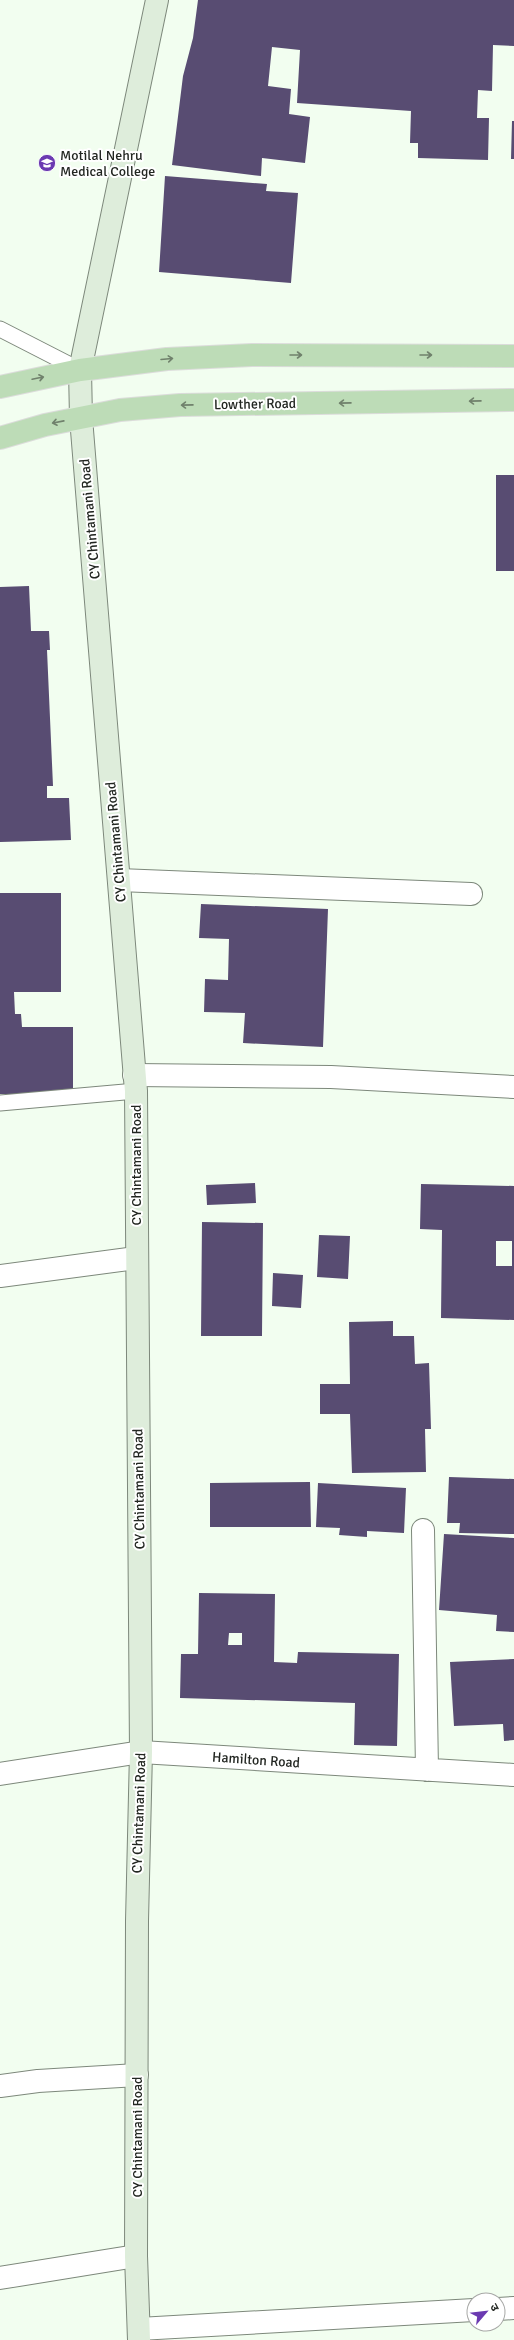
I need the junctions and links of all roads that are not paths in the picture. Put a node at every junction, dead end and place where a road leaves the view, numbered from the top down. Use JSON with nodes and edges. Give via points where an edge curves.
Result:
{"nodes":[{"id":1,"x":157,"y":0,"type":"edge"},
{"id":2,"x":0,"y":328,"type":"edge"},
{"id":3,"x":514,"y":356,"type":"edge"},
{"id":4,"x":80,"y":370,"type":"junction"},
{"id":5,"x":0,"y":387,"type":"edge"},
{"id":6,"x":514,"y":400,"type":"edge"},
{"id":7,"x":81,"y":418,"type":"junction"},
{"id":8,"x":0,"y":438,"type":"edge"},
{"id":9,"x":119,"y":880,"type":"junction"},
{"id":10,"x":471,"y":894,"type":"dead end"},
{"id":11,"x":135,"y":1083,"type":"junction"},
{"id":12,"x":514,"y":1087,"type":"edge"},
{"id":13,"x":0,"y":1103,"type":"edge"},
{"id":14,"x":136,"y":1258,"type":"junction"},
{"id":15,"x":0,"y":1276,"type":"edge"},
{"id":16,"x":423,"y":1530,"type":"dead end"},
{"id":17,"x":141,"y":1752,"type":"junction"},
{"id":18,"x":427,"y":1770,"type":"junction"},
{"id":19,"x":0,"y":1774,"type":"edge"},
{"id":20,"x":514,"y":1776,"type":"edge"},
{"id":21,"x":137,"y":2075,"type":"junction"},
{"id":22,"x":0,"y":2086,"type":"edge"},
{"id":23,"x":136,"y":2256,"type":"junction"},
{"id":24,"x":0,"y":2278,"type":"edge"},
{"id":25,"x":466,"y":2311,"type":"edge"},
{"id":26,"x":139,"y":2335,"type":"edge"}],
"edges":[{"from":1,"to":4,"type":"street","name":"CY Chintamani Road"},
{"from":2,"to":4,"type":"lane"},
{"from":4,"to":3,"type":"main road","one_way":true,"via":[[167,359],[252,355]]},
{"from":5,"to":4,"type":"main road","one_way":true},
{"from":4,"to":7,"type":"street","name":"CY Chintamani Road"},
{"from":6,"to":7,"type":"main road","name":"Lowther Road","one_way":true,"via":[[180,405],[120,410]]},
{"from":7,"to":8,"type":"main road","name":"Lowther Road","one_way":true},
{"from":7,"to":9,"type":"street","name":"CY Chintamani Road"},
{"from":9,"to":10,"type":"street"},
{"from":9,"to":11,"type":"street","name":"CY Chintamani Road"},
{"from":11,"to":12,"type":"street","via":[[331,1077]]},
{"from":11,"to":13,"type":"lane"},
{"from":11,"to":14,"type":"street","name":"CY Chintamani Road"},
{"from":14,"to":15,"type":"street"},
{"from":14,"to":17,"type":"street","name":"CY Chintamani Road"},
{"from":16,"to":18,"type":"street"},
{"from":17,"to":18,"type":"street","name":"Hamilton Road"},
{"from":17,"to":19,"type":"street","name":"Hamilton Road"},
{"from":17,"to":21,"type":"street","name":"CY Chintamani Road","via":[[136,1921]]},
{"from":18,"to":20,"type":"street","name":"Hamilton Road"},
{"from":21,"to":22,"type":"street"},
{"from":21,"to":23,"type":"street","name":"CY Chintamani Road"},
{"from":23,"to":24,"type":"street"},
{"from":23,"to":26,"type":"street","name":"CY Chintamani Road"},
{"from":25,"to":26,"type":"street"}]}
